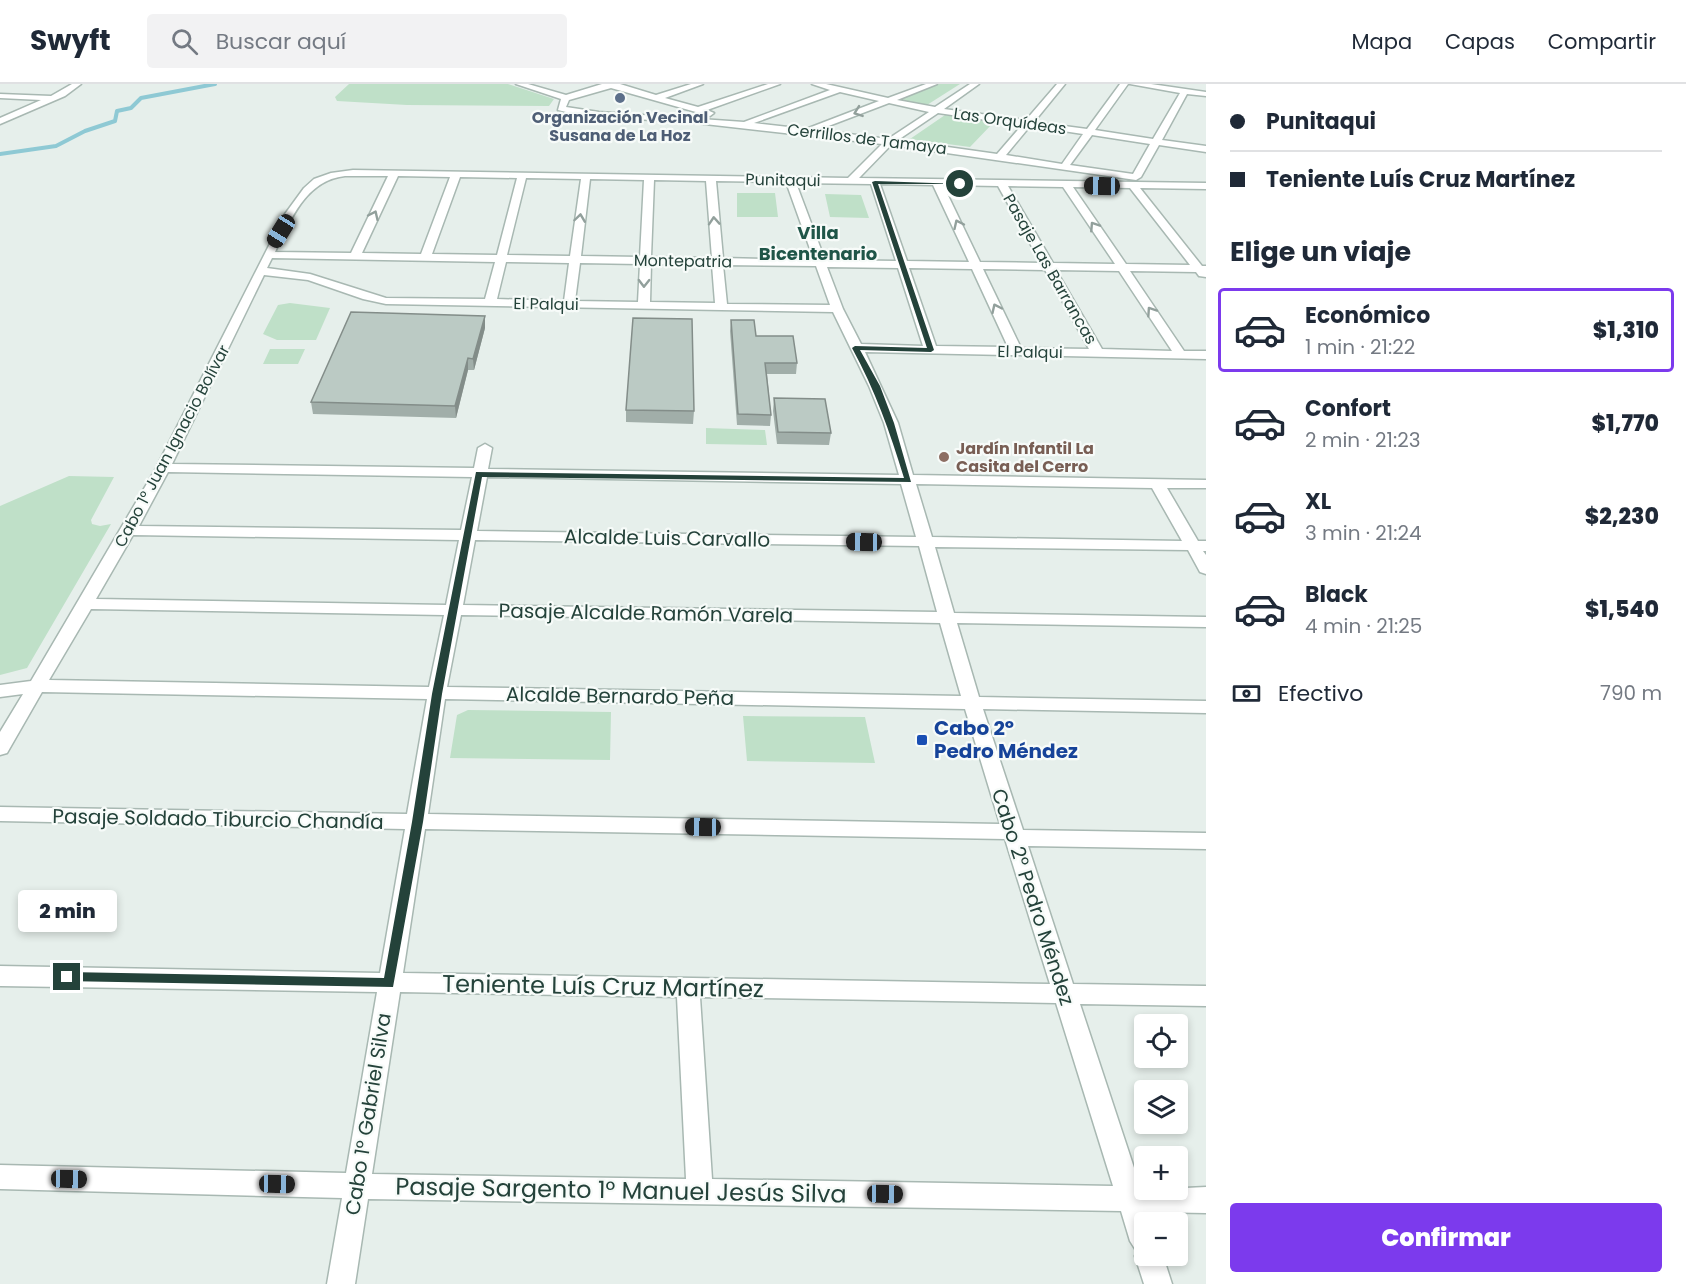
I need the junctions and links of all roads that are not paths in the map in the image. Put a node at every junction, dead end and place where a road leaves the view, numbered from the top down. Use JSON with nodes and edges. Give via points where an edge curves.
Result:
{"nodes":[{"id":1,"x":77,"y":84,"type":"edge"},
{"id":2,"x":520,"y":84,"type":"edge"},
{"id":3,"x":611,"y":84,"type":"edge"},
{"id":4,"x":699,"y":84,"type":"edge"},
{"id":5,"x":776,"y":84,"type":"edge"},
{"id":6,"x":816,"y":84,"type":"edge"},
{"id":7,"x":855,"y":84,"type":"edge"},
{"id":8,"x":933,"y":84,"type":"edge"},
{"id":9,"x":975,"y":84,"type":"edge"},
{"id":10,"x":1061,"y":84,"type":"edge"},
{"id":11,"x":1124,"y":84,"type":"edge"},
{"id":12,"x":1134,"y":84,"type":"edge"},
{"id":13,"x":839,"y":90,"type":"junction"},
{"id":14,"x":1185,"y":91,"type":"junction"},
{"id":15,"x":1206,"y":94,"type":"edge"},
{"id":16,"x":0,"y":96,"type":"edge"},
{"id":17,"x":566,"y":98,"type":"junction"},
{"id":18,"x":656,"y":98,"type":"junction"},
{"id":19,"x":53,"y":99,"type":"junction"},
{"id":20,"x":886,"y":102,"type":"junction"},
{"id":21,"x":697,"y":110,"type":"junction"},
{"id":22,"x":936,"y":110,"type":"junction"},
{"id":23,"x":707,"y":113,"type":"junction"},
{"id":24,"x":0,"y":116,"type":"edge"},
{"id":25,"x":13,"y":117,"type":"junction"},
{"id":26,"x":698,"y":120,"type":"junction"},
{"id":27,"x":0,"y":121,"type":"edge"},
{"id":28,"x":743,"y":123,"type":"junction"},
{"id":29,"x":1028,"y":124,"type":"junction"},
{"id":30,"x":808,"y":131,"type":"junction"},
{"id":31,"x":1089,"y":132,"type":"junction"},
{"id":32,"x":1156,"y":142,"type":"junction"},
{"id":33,"x":888,"y":143,"type":"junction"},
{"id":34,"x":1206,"y":150,"type":"edge"},
{"id":35,"x":1000,"y":157,"type":"junction"},
{"id":36,"x":1064,"y":167,"type":"junction"},
{"id":37,"x":360,"y":173,"type":"joint"},
{"id":38,"x":394,"y":174,"type":"junction"},
{"id":39,"x":456,"y":175,"type":"junction"},
{"id":40,"x":522,"y":176,"type":"junction"},
{"id":41,"x":586,"y":177,"type":"junction"},
{"id":42,"x":649,"y":178,"type":"junction"},
{"id":43,"x":711,"y":179,"type":"junction"},
{"id":44,"x":790,"y":180,"type":"junction"},
{"id":45,"x":850,"y":181,"type":"junction"},
{"id":46,"x":875,"y":182,"type":"junction"},
{"id":47,"x":1135,"y":182,"type":"junction"},
{"id":48,"x":938,"y":184,"type":"junction"},
{"id":49,"x":1002,"y":184,"type":"junction"},
{"id":50,"x":1067,"y":185,"type":"junction"},
{"id":51,"x":1203,"y":187,"type":"edge"},
{"id":52,"x":268,"y":255,"type":"junction"},
{"id":53,"x":355,"y":256,"type":"junction"},
{"id":54,"x":425,"y":257,"type":"junction"},
{"id":55,"x":501,"y":258,"type":"junction"},
{"id":56,"x":575,"y":259,"type":"junction"},
{"id":57,"x":645,"y":261,"type":"junction"},
{"id":58,"x":717,"y":262,"type":"junction"},
{"id":59,"x":822,"y":263,"type":"junction"},
{"id":60,"x":903,"y":264,"type":"junction"},
{"id":61,"x":976,"y":265,"type":"junction"},
{"id":62,"x":1048,"y":266,"type":"junction"},
{"id":63,"x":1121,"y":267,"type":"junction"},
{"id":64,"x":260,"y":270,"type":"junction"},
{"id":65,"x":1204,"y":272,"type":"edge"},
{"id":66,"x":490,"y":303,"type":"junction"},
{"id":67,"x":568,"y":304,"type":"junction"},
{"id":68,"x":644,"y":305,"type":"junction"},
{"id":69,"x":721,"y":307,"type":"junction"},
{"id":70,"x":837,"y":309,"type":"junction"},
{"id":71,"x":855,"y":348,"type":"junction"},
{"id":72,"x":931,"y":350,"type":"junction"},
{"id":73,"x":1016,"y":351,"type":"junction"},
{"id":74,"x":1098,"y":353,"type":"junction"},
{"id":75,"x":1181,"y":355,"type":"junction"},
{"id":76,"x":1206,"y":356,"type":"edge"},
{"id":77,"x":485,"y":448,"type":"dead end"},
{"id":78,"x":163,"y":468,"type":"junction"},
{"id":79,"x":479,"y":474,"type":"junction"},
{"id":80,"x":908,"y":480,"type":"junction"},
{"id":81,"x":1157,"y":483,"type":"junction"},
{"id":82,"x":1206,"y":484,"type":"edge"},
{"id":83,"x":129,"y":530,"type":"junction"},
{"id":84,"x":468,"y":535,"type":"junction"},
{"id":85,"x":925,"y":542,"type":"junction"},
{"id":86,"x":1200,"y":546,"type":"edge"},
{"id":87,"x":1206,"y":569,"type":"edge"},
{"id":88,"x":87,"y":604,"type":"junction"},
{"id":89,"x":453,"y":610,"type":"junction"},
{"id":90,"x":946,"y":618,"type":"junction"},
{"id":91,"x":1206,"y":622,"type":"edge"},
{"id":92,"x":35,"y":686,"type":"junction"},
{"id":93,"x":0,"y":691,"type":"edge"},
{"id":94,"x":437,"y":694,"type":"junction"},
{"id":95,"x":971,"y":701,"type":"junction"},
{"id":96,"x":1206,"y":707,"type":"edge"},
{"id":97,"x":0,"y":748,"type":"edge"},
{"id":98,"x":0,"y":814,"type":"edge"},
{"id":99,"x":418,"y":822,"type":"junction"},
{"id":100,"x":1013,"y":835,"type":"junction"},
{"id":101,"x":1206,"y":841,"type":"edge"},
{"id":102,"x":0,"y":976,"type":"edge"},
{"id":103,"x":389,"y":983,"type":"junction"},
{"id":104,"x":688,"y":987,"type":"junction"},
{"id":105,"x":1063,"y":992,"type":"junction"},
{"id":106,"x":1206,"y":996,"type":"edge"},
{"id":107,"x":0,"y":1177,"type":"edge"},
{"id":108,"x":356,"y":1186,"type":"junction"},
{"id":109,"x":700,"y":1191,"type":"junction"},
{"id":110,"x":1130,"y":1198,"type":"junction"},
{"id":111,"x":1206,"y":1200,"type":"edge"},
{"id":112,"x":1135,"y":1212,"type":"edge"},
{"id":113,"x":1152,"y":1266,"type":"edge"},
{"id":114,"x":341,"y":1284,"type":"edge"},
{"id":115,"x":1158,"y":1284,"type":"edge"}],
"edges":[{"from":1,"to":19,"type":"street"},
{"from":2,"to":17,"type":"street"},
{"from":3,"to":17,"type":"street"},
{"from":3,"to":18,"type":"street"},
{"from":4,"to":18,"type":"street"},
{"from":5,"to":21,"type":"street"},
{"from":6,"to":13,"type":"street","name":"Las Orquídeas"},
{"from":7,"to":13,"type":"street"},
{"from":8,"to":20,"type":"street"},
{"from":9,"to":22,"type":"street"},
{"from":10,"to":29,"type":"street"},
{"from":11,"to":31,"type":"street"},
{"from":12,"to":14,"type":"street"},
{"from":13,"to":20,"type":"street","name":"Las Orquídeas"},
{"from":13,"to":28,"type":"street"},
{"from":14,"to":15,"type":"street"},
{"from":14,"to":32,"type":"street"},
{"from":16,"to":19,"type":"street"},
{"from":17,"to":26,"type":"street","name":"Cerrillos de Tamaya","via":[[561,107],[568,113]]},
{"from":18,"to":21,"type":"street"},
{"from":19,"to":25,"type":"street"},
{"from":20,"to":22,"type":"street","name":"Las Orquídeas"},
{"from":20,"to":30,"type":"street","one_way":true},
{"from":21,"to":23,"type":"street"},
{"from":22,"to":29,"type":"street","name":"Las Orquídeas"},
{"from":22,"to":33,"type":"street"},
{"from":23,"to":26,"type":"street"},
{"from":23,"to":28,"type":"street"},
{"from":24,"to":25,"type":"street"},
{"from":25,"to":27,"type":"street"},
{"from":26,"to":28,"type":"street","name":"Cerrillos de Tamaya"},
{"from":28,"to":30,"type":"street","name":"Cerrillos de Tamaya"},
{"from":29,"to":31,"type":"street","name":"Las Orquídeas"},
{"from":29,"to":35,"type":"street"},
{"from":30,"to":33,"type":"street","name":"Cerrillos de Tamaya"},
{"from":31,"to":32,"type":"street","name":"Las Orquídeas"},
{"from":31,"to":36,"type":"street"},
{"from":32,"to":34,"type":"street","name":"Las Orquídeas"},
{"from":32,"to":47,"type":"street"},
{"from":33,"to":35,"type":"street","name":"Cerrillos de Tamaya"},
{"from":33,"to":45,"type":"street"},
{"from":35,"to":36,"type":"street","name":"Cerrillos de Tamaya"},
{"from":36,"to":47,"type":"street","name":"Cerrillos de Tamaya"},
{"from":37,"to":38,"type":"street","name":"Punitaqui"},
{"from":37,"to":52,"type":"street","name":"Cabo 1° Juan Ignacio Bolívar","via":[[316,180]]},
{"from":38,"to":39,"type":"street","name":"Punitaqui"},
{"from":53,"to":38,"type":"street","one_way":true},
{"from":39,"to":40,"type":"street","name":"Punitaqui"},
{"from":39,"to":54,"type":"street"},
{"from":40,"to":41,"type":"street","name":"Punitaqui"},
{"from":40,"to":55,"type":"street"},
{"from":41,"to":42,"type":"street","name":"Punitaqui"},
{"from":56,"to":41,"type":"street","one_way":true},
{"from":42,"to":43,"type":"street","name":"Punitaqui"},
{"from":42,"to":57,"type":"street"},
{"from":43,"to":44,"type":"street","name":"Punitaqui"},
{"from":58,"to":43,"type":"street","one_way":true},
{"from":44,"to":45,"type":"street","name":"Punitaqui"},
{"from":44,"to":59,"type":"street","name":"Cabo 2° Pedro Méndez"},
{"from":45,"to":46,"type":"street","name":"Punitaqui"},
{"from":46,"to":48,"type":"street","name":"Punitaqui"},
{"from":46,"to":60,"type":"street"},
{"from":47,"to":50,"type":"street","name":"Punitaqui"},
{"from":47,"to":51,"type":"street","name":"Cerrillos de Tamaya"},
{"from":47,"to":65,"type":"street"},
{"from":48,"to":49,"type":"street","name":"Punitaqui"},
{"from":61,"to":48,"type":"street","one_way":true},
{"from":49,"to":50,"type":"street","name":"Punitaqui"},
{"from":49,"to":62,"type":"street","name":"Pasaje Las Barrancas"},
{"from":63,"to":50,"type":"street","one_way":true},
{"from":52,"to":53,"type":"street","name":"Montepatria"},
{"from":52,"to":64,"type":"street","name":"Cabo 1° Juan Ignacio Bolívar"},
{"from":53,"to":54,"type":"street","name":"Montepatria"},
{"from":54,"to":55,"type":"street","name":"Montepatria"},
{"from":55,"to":56,"type":"street","name":"Montepatria"},
{"from":55,"to":66,"type":"street"},
{"from":56,"to":57,"type":"street","name":"Montepatria"},
{"from":56,"to":67,"type":"street"},
{"from":57,"to":58,"type":"street","name":"Montepatria"},
{"from":57,"to":68,"type":"street","one_way":true},
{"from":58,"to":59,"type":"street","name":"Montepatria"},
{"from":58,"to":69,"type":"street"},
{"from":59,"to":60,"type":"street","name":"Montepatria"},
{"from":59,"to":70,"type":"street","name":"Cabo 2° Pedro Méndez"},
{"from":60,"to":61,"type":"street","name":"Montepatria"},
{"from":60,"to":72,"type":"street"},
{"from":61,"to":62,"type":"street","name":"Montepatria"},
{"from":73,"to":61,"type":"street","one_way":true},
{"from":62,"to":63,"type":"street","name":"Montepatria"},
{"from":62,"to":74,"type":"street","name":"Pasaje Las Barrancas"},
{"from":63,"to":65,"type":"street","name":"Montepatria"},
{"from":75,"to":63,"type":"street","one_way":true},
{"from":64,"to":66,"type":"street","name":"El Palqui","via":[[296,274],[376,299]]},
{"from":64,"to":78,"type":"street","name":"Cabo 1° Juan Ignacio Bolívar"},
{"from":66,"to":67,"type":"street","name":"El Palqui"},
{"from":67,"to":68,"type":"street","name":"El Palqui"},
{"from":68,"to":69,"type":"street","name":"El Palqui"},
{"from":69,"to":70,"type":"street","name":"El Palqui"},
{"from":70,"to":71,"type":"street","name":"Cabo 2° Pedro Méndez"},
{"from":71,"to":72,"type":"street","name":"El Palqui"},
{"from":71,"to":80,"type":"street","name":"Cabo 2° Pedro Méndez","via":[[891,423]]},
{"from":72,"to":73,"type":"street","name":"El Palqui"},
{"from":73,"to":74,"type":"street","name":"El Palqui"},
{"from":74,"to":75,"type":"street","name":"El Palqui"},
{"from":75,"to":76,"type":"street","name":"El Palqui"},
{"from":77,"to":79,"type":"street","name":"Cabo 1° Gabriel Silva"},
{"from":78,"to":79,"type":"street"},
{"from":78,"to":83,"type":"street","name":"Cabo 1° Juan Ignacio Bolívar"},
{"from":79,"to":80,"type":"street"},
{"from":79,"to":84,"type":"street","name":"Cabo 1° Gabriel Silva"},
{"from":80,"to":81,"type":"street"},
{"from":80,"to":85,"type":"street","name":"Cabo 2° Pedro Méndez"},
{"from":81,"to":82,"type":"street"},
{"from":81,"to":86,"type":"street"},
{"from":83,"to":84,"type":"street","name":"Alcalde Luis Carvallo"},
{"from":83,"to":88,"type":"street","name":"Cabo 1° Juan Ignacio Bolívar"},
{"from":84,"to":85,"type":"street","name":"Alcalde Luis Carvallo"},
{"from":84,"to":89,"type":"street","name":"Cabo 1° Gabriel Silva"},
{"from":85,"to":86,"type":"street","name":"Alcalde Luis Carvallo"},
{"from":85,"to":90,"type":"street","name":"Cabo 2° Pedro Méndez"},
{"from":86,"to":87,"type":"street"},
{"from":88,"to":89,"type":"street","name":"Pasaje Alcalde Ramón Varela"},
{"from":88,"to":92,"type":"street","name":"Cabo 1° Juan Ignacio Bolívar"},
{"from":89,"to":90,"type":"street","name":"Pasaje Alcalde Ramón Varela"},
{"from":89,"to":94,"type":"street","name":"Cabo 1° Gabriel Silva"},
{"from":90,"to":91,"type":"street","name":"Pasaje Alcalde Ramón Varela"},
{"from":90,"to":95,"type":"street","name":"Cabo 2° Pedro Méndez"},
{"from":92,"to":93,"type":"street","name":"Alcalde Bernardo Peña"},
{"from":92,"to":94,"type":"street","name":"Alcalde Bernardo Peña"},
{"from":92,"to":97,"type":"street","name":"Cabo 1° Juan Ignacio Bolívar"},
{"from":94,"to":95,"type":"street","name":"Alcalde Bernardo Peña"},
{"from":94,"to":99,"type":"street","name":"Cabo 1° Gabriel Silva"},
{"from":95,"to":96,"type":"street","name":"Alcalde Bernardo Peña"},
{"from":95,"to":100,"type":"street","name":"Cabo 2° Pedro Méndez"},
{"from":98,"to":99,"type":"street","name":"Pasaje Soldado Tiburcio Chandía"},
{"from":99,"to":100,"type":"street","name":"Pasaje Soldado Tiburcio Chandía"},
{"from":99,"to":103,"type":"street","name":"Cabo 1° Gabriel Silva"},
{"from":100,"to":101,"type":"street","name":"Pasaje Soldado Tiburcio Chandía"},
{"from":100,"to":105,"type":"street","name":"Cabo 2° Pedro Méndez"},
{"from":102,"to":103,"type":"street","name":"Teniente Luís Cruz Martínez"},
{"from":103,"to":104,"type":"street","name":"Teniente Luís Cruz Martínez"},
{"from":103,"to":108,"type":"street","name":"Cabo 1° Gabriel Silva"},
{"from":104,"to":105,"type":"street","name":"Teniente Luís Cruz Martínez"},
{"from":104,"to":109,"type":"street"},
{"from":105,"to":106,"type":"street","name":"Teniente Luís Cruz Martínez"},
{"from":105,"to":110,"type":"street","name":"Cabo 2° Pedro Méndez"},
{"from":107,"to":108,"type":"street","name":"Pasaje Sargento 1° Manuel Jesús Silva"},
{"from":108,"to":109,"type":"street","name":"Pasaje Sargento 1° Manuel Jesús Silva"},
{"from":108,"to":114,"type":"street","name":"Cabo 1° Gabriel Silva"},
{"from":109,"to":110,"type":"street","name":"Pasaje Sargento 1° Manuel Jesús Silva"},
{"from":110,"to":111,"type":"street","name":"Pasaje Sargento 1° Manuel Jesús Silva"},
{"from":110,"to":112,"type":"street","name":"Cabo 2° Pedro Méndez"},
{"from":113,"to":115,"type":"street"}]}
